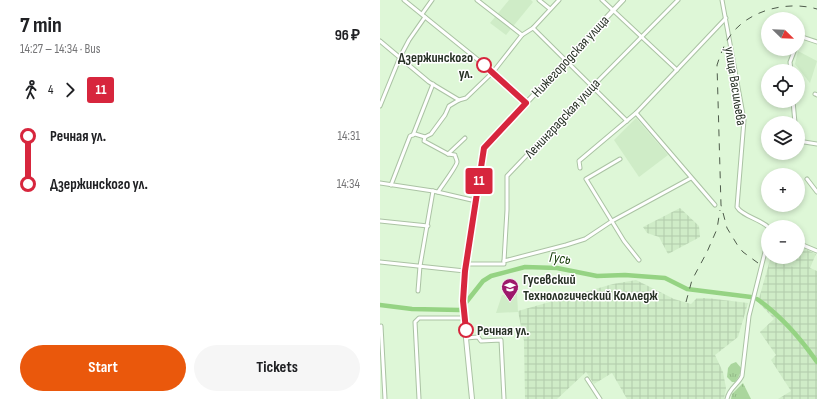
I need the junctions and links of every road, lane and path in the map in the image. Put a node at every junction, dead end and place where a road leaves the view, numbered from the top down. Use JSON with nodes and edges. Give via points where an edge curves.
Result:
{"nodes":[{"id":1,"x":404,"y":0,"type":"edge"},
{"id":2,"x":432,"y":0,"type":"edge"},
{"id":3,"x":477,"y":0,"type":"edge"},
{"id":4,"x":539,"y":0,"type":"edge"},
{"id":5,"x":559,"y":0,"type":"edge"},
{"id":6,"x":602,"y":0,"type":"edge"},
{"id":7,"x":623,"y":0,"type":"edge"},
{"id":8,"x":678,"y":0,"type":"edge"},
{"id":9,"x":722,"y":0,"type":"edge"},
{"id":10,"x":550,"y":9,"type":"junction"},
{"id":11,"x":613,"y":10,"type":"junction"},
{"id":12,"x":422,"y":14,"type":"junction"},
{"id":13,"x":425,"y":17,"type":"junction"},
{"id":14,"x":726,"y":18,"type":"junction"},
{"id":15,"x":533,"y":28,"type":"junction"},
{"id":16,"x":522,"y":35,"type":"junction"},
{"id":17,"x":641,"y":36,"type":"junction"},
{"id":18,"x":805,"y":39,"type":"edge"},
{"id":19,"x":380,"y":40,"type":"edge"},
{"id":20,"x":817,"y":42,"type":"edge"},
{"id":21,"x":400,"y":57,"type":"junction"},
{"id":22,"x":567,"y":60,"type":"junction"},
{"id":23,"x":677,"y":70,"type":"junction"},
{"id":24,"x":493,"y":72,"type":"junction"},
{"id":25,"x":432,"y":84,"type":"junction"},
{"id":26,"x":593,"y":86,"type":"junction"},
{"id":27,"x":459,"y":100,"type":"junction"},
{"id":28,"x":526,"y":103,"type":"junction"},
{"id":29,"x":380,"y":106,"type":"edge"},
{"id":30,"x":636,"y":113,"type":"junction"},
{"id":31,"x":627,"y":121,"type":"junction"},
{"id":32,"x":413,"y":135,"type":"junction"},
{"id":33,"x":425,"y":138,"type":"junction"},
{"id":34,"x":465,"y":138,"type":"dead end"},
{"id":35,"x":805,"y":142,"type":"edge"},
{"id":36,"x":817,"y":144,"type":"edge"},
{"id":37,"x":448,"y":154,"type":"junction"},
{"id":38,"x":620,"y":159,"type":"dead end"},
{"id":39,"x":580,"y":168,"type":"dead end"},
{"id":40,"x":691,"y":178,"type":"junction"},
{"id":41,"x":807,"y":179,"type":"dead end"},
{"id":42,"x":380,"y":183,"type":"edge"},
{"id":43,"x":391,"y":184,"type":"junction"},
{"id":44,"x":433,"y":191,"type":"junction"},
{"id":45,"x":438,"y":192,"type":"junction"},
{"id":46,"x":817,"y":192,"type":"edge"},
{"id":47,"x":476,"y":200,"type":"junction"},
{"id":48,"x":715,"y":205,"type":"dead end"},
{"id":49,"x":380,"y":221,"type":"edge"},
{"id":50,"x":612,"y":221,"type":"junction"},
{"id":51,"x":761,"y":221,"type":"edge"},
{"id":52,"x":428,"y":226,"type":"junction"},
{"id":53,"x":805,"y":246,"type":"edge"},
{"id":54,"x":817,"y":251,"type":"edge"},
{"id":55,"x":639,"y":260,"type":"dead end"},
{"id":56,"x":504,"y":261,"type":"junction"},
{"id":57,"x":380,"y":262,"type":"edge"},
{"id":58,"x":466,"y":264,"type":"junction"},
{"id":59,"x":762,"y":264,"type":"edge"},
{"id":60,"x":420,"y":266,"type":"junction"},
{"id":61,"x":465,"y":271,"type":"junction"},
{"id":62,"x":418,"y":291,"type":"dead end"},
{"id":63,"x":464,"y":318,"type":"junction"},
{"id":64,"x":381,"y":326,"type":"dead end"},
{"id":65,"x":466,"y":338,"type":"junction"},
{"id":66,"x":587,"y":379,"type":"dead end"},
{"id":67,"x":385,"y":399,"type":"edge"},
{"id":68,"x":419,"y":399,"type":"edge"},
{"id":69,"x":472,"y":399,"type":"edge"},
{"id":70,"x":504,"y":399,"type":"edge"},
{"id":71,"x":600,"y":399,"type":"edge"},
{"id":72,"x":726,"y":399,"type":"edge"}],
"edges":[{"from":1,"to":12,"type":"street"},
{"from":2,"to":12,"type":"street"},
{"from":3,"to":16,"type":"street"},
{"from":4,"to":10,"type":"street"},
{"from":5,"to":10,"type":"street"},
{"from":6,"to":11,"type":"street"},
{"from":7,"to":11,"type":"main road","name":"Нижегородская улица"},
{"from":8,"to":17,"type":"street","name":"Ленинградская улица"},
{"from":9,"to":14,"type":"street","name":"улица Васильева"},
{"from":10,"to":15,"type":"street"},
{"from":11,"to":17,"type":"street"},
{"from":11,"to":22,"type":"main road","name":"Нижегородская улица"},
{"from":12,"to":13,"type":"street"},
{"from":13,"to":21,"type":"street"},
{"from":13,"to":24,"type":"street"},
{"from":14,"to":23,"type":"street"},
{"from":14,"to":51,"type":"street","name":"улица Васильева","via":[[744,120],[737,207],[741,212]]},
{"from":15,"to":16,"type":"street"},
{"from":15,"to":22,"type":"street"},
{"from":16,"to":24,"type":"street"},
{"from":17,"to":23,"type":"street"},
{"from":17,"to":26,"type":"street","name":"Ленинградская улица"},
{"from":18,"to":20,"type":"street"},
{"from":19,"to":21,"type":"street"},
{"from":21,"to":25,"type":"street"},
{"from":21,"to":29,"type":"street"},
{"from":22,"to":26,"type":"street"},
{"from":22,"to":28,"type":"main road","name":"Нижегородская улица"},
{"from":23,"to":30,"type":"street"},
{"from":24,"to":27,"type":"street","via":[[466,98]]},
{"from":24,"to":28,"type":"street"},
{"from":25,"to":27,"type":"street"},
{"from":25,"to":32,"type":"street"},
{"from":26,"to":31,"type":"street"},
{"from":26,"to":56,"type":"street","name":"Ленинградская улица","via":[[507,176]]},
{"from":27,"to":33,"type":"street","via":[[449,106],[431,134]]},
{"from":28,"to":47,"type":"main road","name":"Нижегородская улица","via":[[484,148]]},
{"from":30,"to":31,"type":"street"},
{"from":30,"to":40,"type":"street"},
{"from":31,"to":39,"type":"street","via":[[578,161]]},
{"from":32,"to":33,"type":"street"},
{"from":32,"to":43,"type":"street","via":[[410,136]]},
{"from":33,"to":37,"type":"street","via":[[424,141]]},
{"from":34,"to":37,"type":"street"},
{"from":35,"to":36,"type":"street"},
{"from":37,"to":45,"type":"street","via":[[455,155],[457,162],[455,169]]},
{"from":38,"to":50,"type":"street","via":[[586,179]]},
{"from":40,"to":48,"type":"street"},
{"from":40,"to":50,"type":"street"},
{"from":41,"to":46,"type":"street"},
{"from":42,"to":43,"type":"street"},
{"from":43,"to":44,"type":"street"},
{"from":44,"to":45,"type":"street"},
{"from":44,"to":52,"type":"street"},
{"from":45,"to":47,"type":"street"},
{"from":47,"to":58,"type":"main road","name":"Нижегородская улица"},
{"from":49,"to":52,"type":"street"},
{"from":50,"to":55,"type":"street"},
{"from":50,"to":56,"type":"street","via":[[585,239]]},
{"from":52,"to":60,"type":"street"},
{"from":53,"to":54,"type":"street"},
{"from":56,"to":58,"type":"street","via":[[504,264]]},
{"from":57,"to":60,"type":"street"},
{"from":58,"to":61,"type":"main road","name":"Нижегородская улица"},
{"from":59,"to":72,"type":"street","via":[[749,316],[742,376]]},
{"from":60,"to":61,"type":"street"},
{"from":60,"to":62,"type":"street"},
{"from":61,"to":63,"type":"main road","name":"Нижегородская улица"},
{"from":63,"to":65,"type":"main road","name":"Нижегородская улица"},
{"from":63,"to":68,"type":"street","via":[[419,318],[415,322]]},
{"from":64,"to":67,"type":"street"},
{"from":65,"to":69,"type":"main road","name":"Нижегородская улица"},
{"from":65,"to":70,"type":"street","via":[[478,337],[481,341],[501,340]]},
{"from":66,"to":71,"type":"street"}]}
